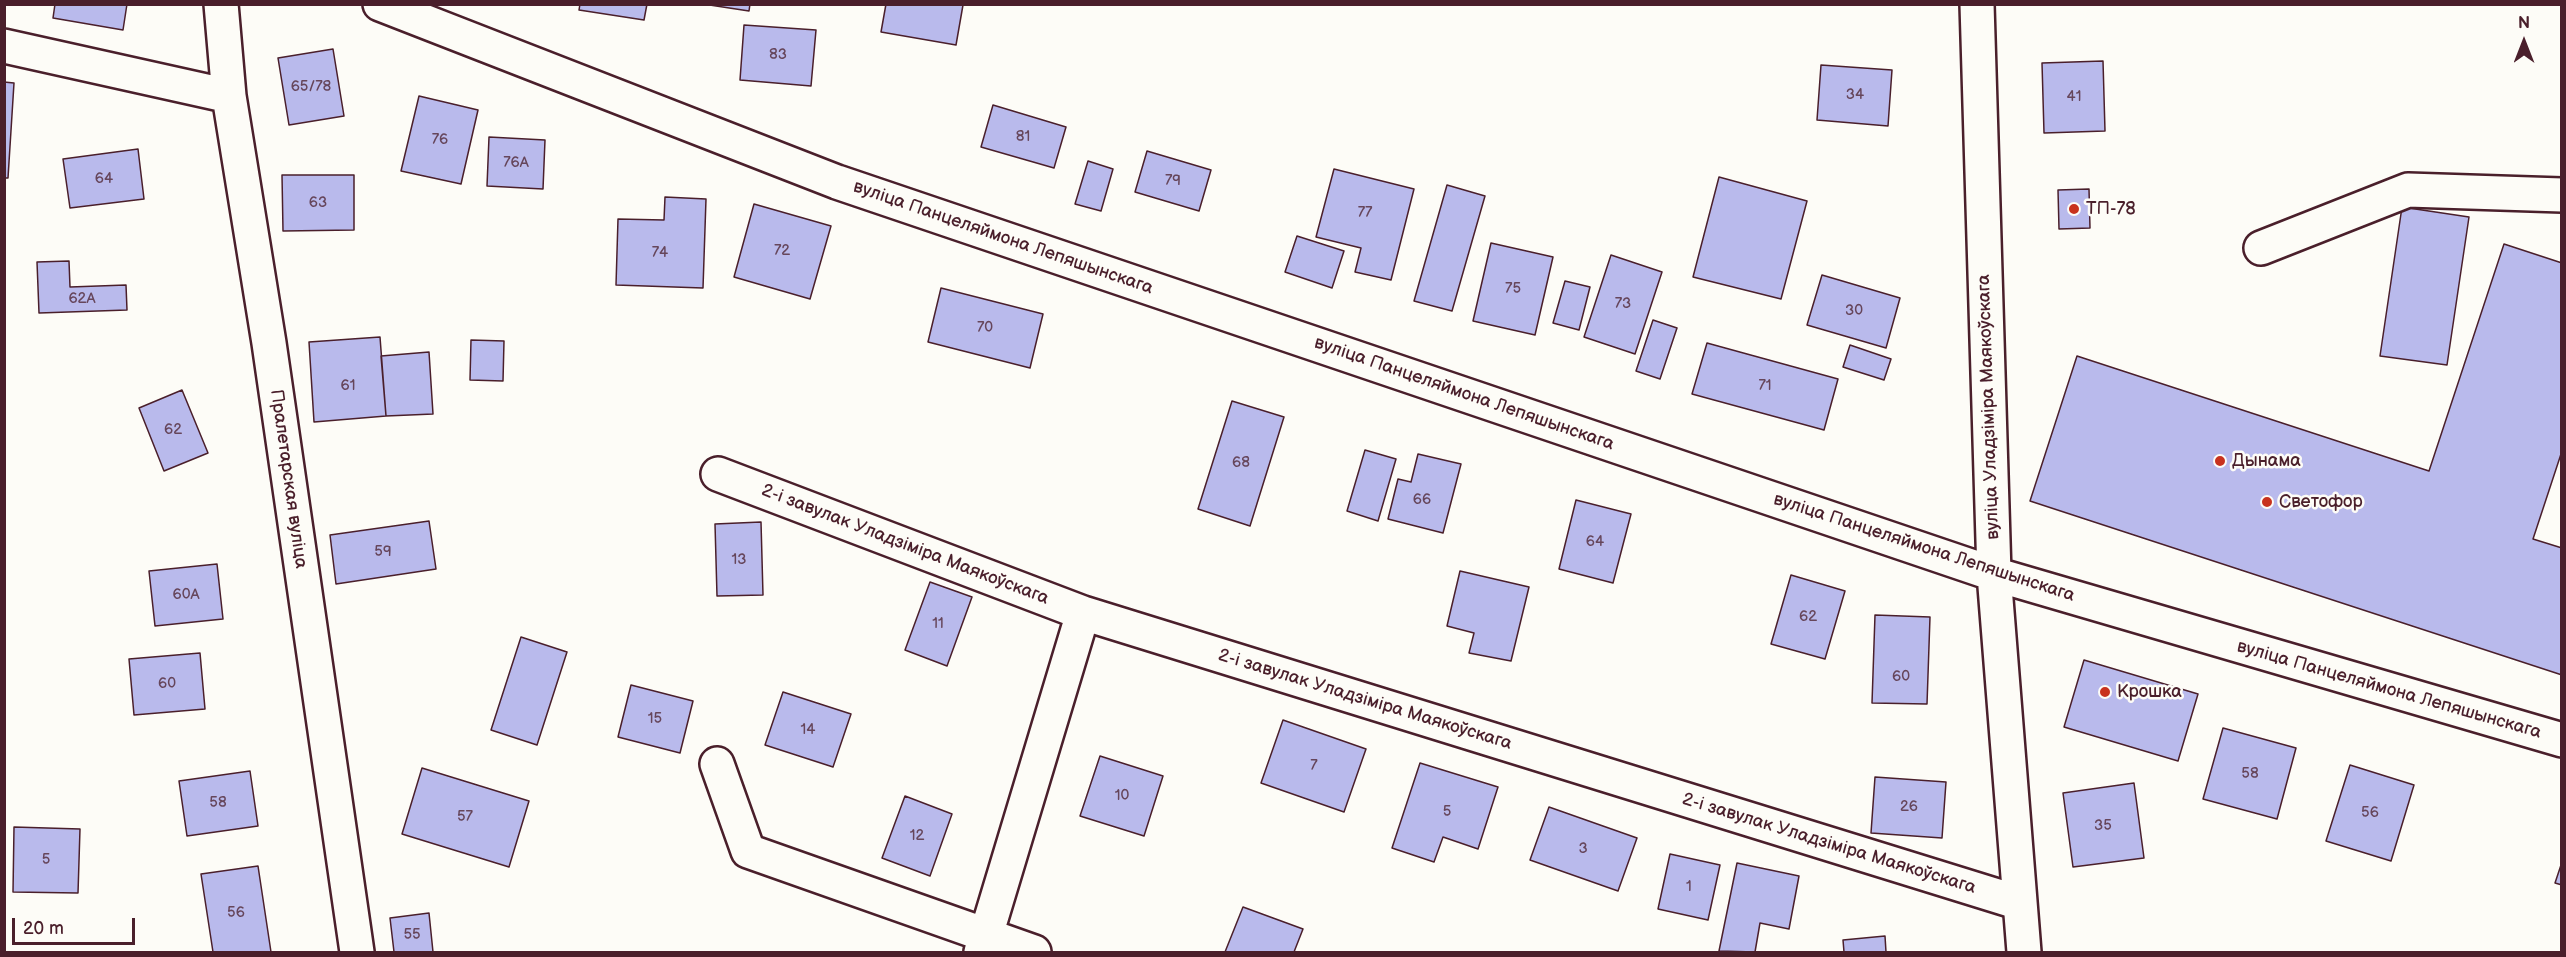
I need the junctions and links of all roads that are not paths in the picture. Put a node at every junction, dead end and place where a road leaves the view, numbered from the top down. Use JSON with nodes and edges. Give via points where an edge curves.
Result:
{"nodes":[{"id":1,"x":221,"y":4,"type":"edge"},
{"id":2,"x":380,"y":4,"type":"edge"},
{"id":3,"x":1977,"y":4,"type":"edge"},
{"id":4,"x":4,"y":46,"type":"edge"},
{"id":5,"x":229,"y":96,"type":"junction"},
{"id":6,"x":2562,"y":195,"type":"edge"},
{"id":7,"x":2262,"y":248,"type":"dead end"},
{"id":8,"x":718,"y":474,"type":"dead end"},
{"id":9,"x":1994,"y":574,"type":"junction"},
{"id":10,"x":1083,"y":613,"type":"junction"},
{"id":11,"x":2562,"y":740,"type":"edge"},
{"id":12,"x":717,"y":764,"type":"dead end"},
{"id":13,"x":2020,"y":903,"type":"junction"},
{"id":14,"x":983,"y":944,"type":"edge"},
{"id":15,"x":357,"y":952,"type":"edge"},
{"id":16,"x":1034,"y":952,"type":"edge"},
{"id":17,"x":2024,"y":952,"type":"edge"}],
"edges":[{"from":1,"to":5,"type":"street","name":"Пралетарская вуліца"},
{"from":2,"to":9,"type":"street","name":"вуліца Панцеляймона Лепяшынскага","via":[[837,182]]},
{"from":3,"to":9,"type":"street","name":"вуліца Уладзіміра Маякоўскага"},
{"from":4,"to":5,"type":"street"},
{"from":5,"to":15,"type":"street","name":"Пралетарская вуліца"},
{"from":6,"to":7,"type":"street","via":[[2408,190]]},
{"from":8,"to":10,"type":"street","name":"2-і завулак Уладзіміра Маякоўскага"},
{"from":9,"to":11,"type":"street","name":"вуліца Панцеляймона Лепяшынскага"},
{"from":9,"to":13,"type":"street","name":"вуліца Уладзіміра Маякоўскага"},
{"from":10,"to":13,"type":"street","name":"2-і завулак Уладзіміра Маякоўскага"},
{"from":10,"to":14,"type":"street"},
{"from":12,"to":14,"type":"street","via":[[748,851]]},
{"from":13,"to":17,"type":"street","name":"вуліца Уладзіміра Маякоўскага"},
{"from":14,"to":16,"type":"street"}]}
